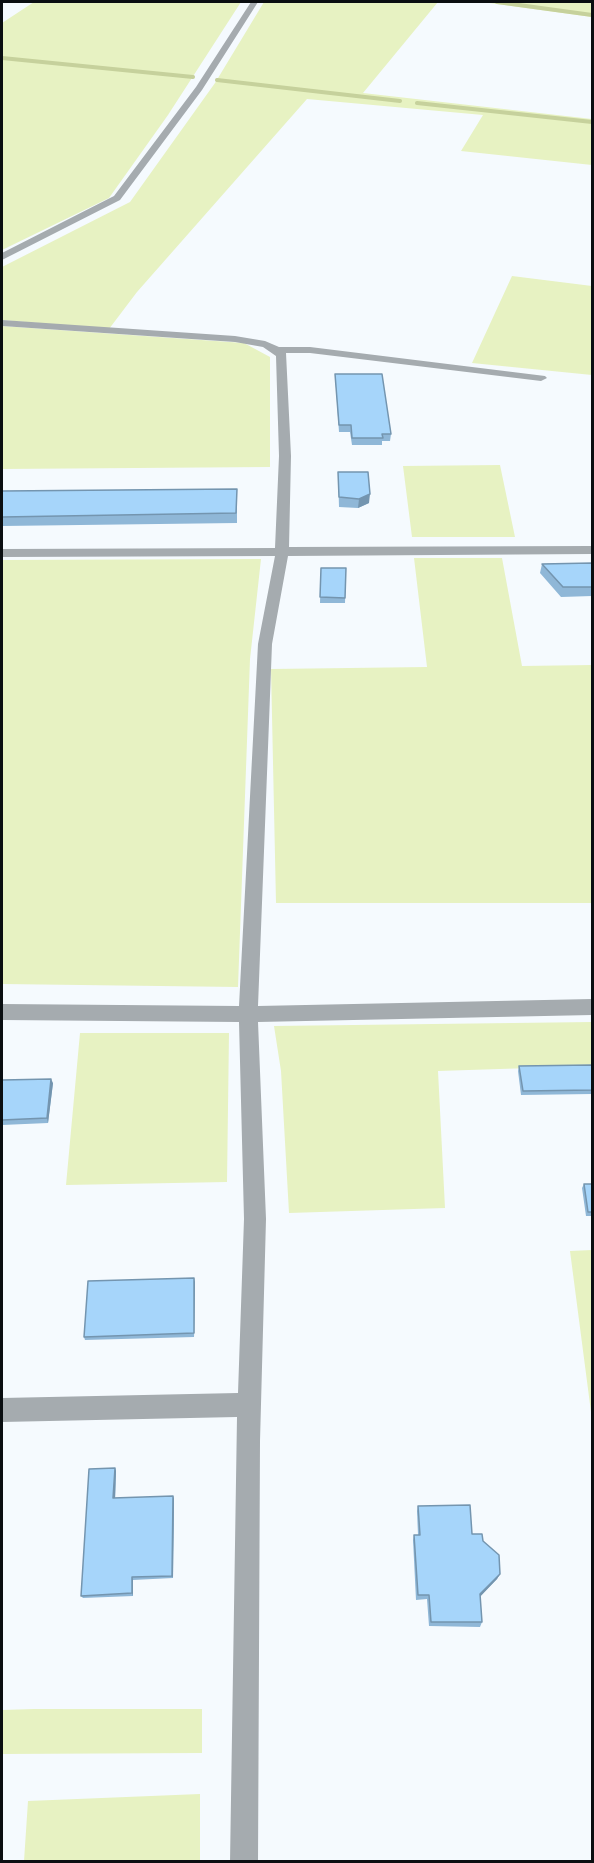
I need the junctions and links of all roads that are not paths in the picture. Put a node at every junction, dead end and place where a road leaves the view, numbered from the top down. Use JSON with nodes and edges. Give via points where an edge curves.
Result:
{"nodes":[{"id":1,"x":254,"y":2,"type":"edge"},
{"id":2,"x":2,"y":258,"type":"edge"},
{"id":3,"x":2,"y":323,"type":"edge"},
{"id":4,"x":278,"y":350,"type":"junction"},
{"id":5,"x":541,"y":378,"type":"dead end"},
{"id":6,"x":592,"y":550,"type":"edge"},
{"id":7,"x":282,"y":552,"type":"junction"},
{"id":8,"x":2,"y":553,"type":"edge"},
{"id":9,"x":592,"y":1007,"type":"edge"},
{"id":10,"x":2,"y":1012,"type":"edge"},
{"id":11,"x":248,"y":1014,"type":"junction"},
{"id":12,"x":249,"y":1405,"type":"junction"},
{"id":13,"x":2,"y":1410,"type":"edge"},
{"id":14,"x":244,"y":1862,"type":"edge"}],
"edges":[{"from":1,"to":2,"type":"street","via":[[199,88],[117,198]]},
{"from":3,"to":4,"type":"street","via":[[235,339]]},
{"from":4,"to":5,"type":"street","via":[[310,350]]},
{"from":4,"to":7,"type":"street","via":[[284,373]]},
{"from":6,"to":7,"type":"street"},
{"from":7,"to":8,"type":"street"},
{"from":7,"to":11,"type":"street","via":[[265,644]]},
{"from":9,"to":11,"type":"street"},
{"from":10,"to":11,"type":"street"},
{"from":11,"to":12,"type":"street","via":[[255,1219]]},
{"from":12,"to":13,"type":"street"},
{"from":12,"to":14,"type":"street"}]}
